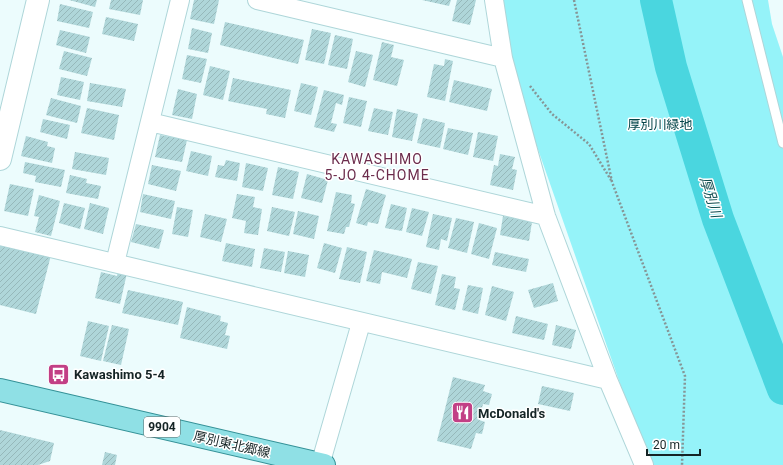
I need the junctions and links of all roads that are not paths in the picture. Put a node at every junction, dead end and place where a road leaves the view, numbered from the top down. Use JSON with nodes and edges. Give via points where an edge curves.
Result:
{"nodes":[{"id":1,"x":38,"y":0,"type":"edge"},
{"id":2,"x":180,"y":0,"type":"edge"},
{"id":3,"x":257,"y":0,"type":"edge"},
{"id":4,"x":494,"y":0,"type":"edge"},
{"id":5,"x":747,"y":0,"type":"edge"},
{"id":6,"x":505,"y":62,"type":"junction"},
{"id":7,"x":150,"y":122,"type":"junction"},
{"id":8,"x":783,"y":143,"type":"edge"},
{"id":9,"x":0,"y":159,"type":"edge"},
{"id":10,"x":546,"y":216,"type":"junction"},
{"id":11,"x":0,"y":236,"type":"edge"},
{"id":12,"x":115,"y":263,"type":"junction"},
{"id":13,"x":361,"y":323,"type":"junction"},
{"id":14,"x":608,"y":380,"type":"junction"},
{"id":15,"x":0,"y":390,"type":"edge"},
{"id":16,"x":321,"y":465,"type":"edge"},
{"id":17,"x":644,"y":465,"type":"edge"}],
"edges":[{"from":1,"to":9,"type":"street"},
{"from":2,"to":7,"type":"street"},
{"from":3,"to":6,"type":"street"},
{"from":4,"to":6,"type":"street"},
{"from":5,"to":8,"type":"lane"},
{"from":6,"to":10,"type":"street"},
{"from":7,"to":10,"type":"street"},
{"from":7,"to":12,"type":"street"},
{"from":10,"to":14,"type":"street"},
{"from":11,"to":12,"type":"street"},
{"from":12,"to":13,"type":"street"},
{"from":13,"to":14,"type":"street"},
{"from":13,"to":16,"type":"street"},
{"from":14,"to":17,"type":"street"},
{"from":15,"to":16,"type":"main road","name":"厚別東北郷線","number":"9904"}]}
